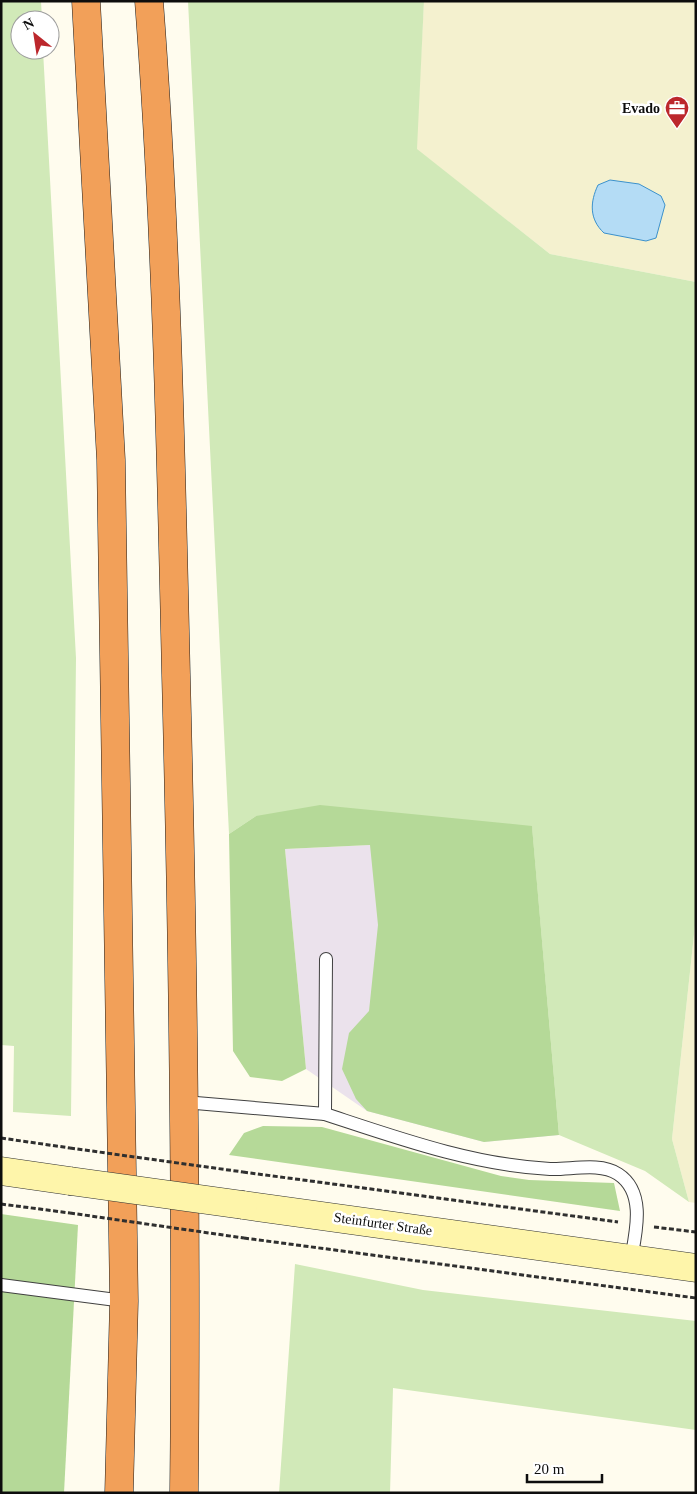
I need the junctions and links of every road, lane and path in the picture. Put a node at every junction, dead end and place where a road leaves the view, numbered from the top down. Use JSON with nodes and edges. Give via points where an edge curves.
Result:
{"nodes":[{"id":1,"x":86,"y":1,"type":"edge"},
{"id":2,"x":149,"y":1,"type":"edge"},
{"id":3,"x":326,"y":959,"type":"dead end"},
{"id":4,"x":184,"y":1102,"type":"junction"},
{"id":5,"x":325,"y":1114,"type":"junction"},
{"id":6,"x":1,"y":1138,"type":"edge"},
{"id":7,"x":1,"y":1171,"type":"edge"},
{"id":8,"x":1,"y":1204,"type":"edge"},
{"id":9,"x":637,"y":1225,"type":"junction"},
{"id":10,"x":696,"y":1232,"type":"edge"},
{"id":11,"x":631,"y":1259,"type":"junction"},
{"id":12,"x":696,"y":1268,"type":"edge"},
{"id":13,"x":1,"y":1285,"type":"edge"},
{"id":14,"x":696,"y":1298,"type":"edge"},
{"id":15,"x":124,"y":1301,"type":"junction"},
{"id":16,"x":119,"y":1493,"type":"edge"},
{"id":17,"x":184,"y":1493,"type":"edge"}],
"edges":[{"from":1,"to":15,"type":"highway","via":[[111,460]]},
{"from":2,"to":4,"type":"highway","via":[[158,116],[171,454]]},
{"from":3,"to":5,"type":"lane"},
{"from":4,"to":5,"type":"lane"},
{"from":4,"to":17,"type":"highway"},
{"from":5,"to":9,"type":"lane","via":[[454,1153],[509,1164],[551,1169],[591,1168],[618,1173],[635,1198]]},
{"from":6,"to":9,"type":"path","bridge":true},
{"from":7,"to":11,"type":"main road","name":"Steinfurter Straße","bridge":true},
{"from":8,"to":14,"type":"path","bridge":true},
{"from":9,"to":10,"type":"path"},
{"from":9,"to":11,"type":"lane"},
{"from":11,"to":12,"type":"main road","name":"Steinfurter Straße"},
{"from":13,"to":15,"type":"lane"},
{"from":15,"to":16,"type":"highway"}]}
